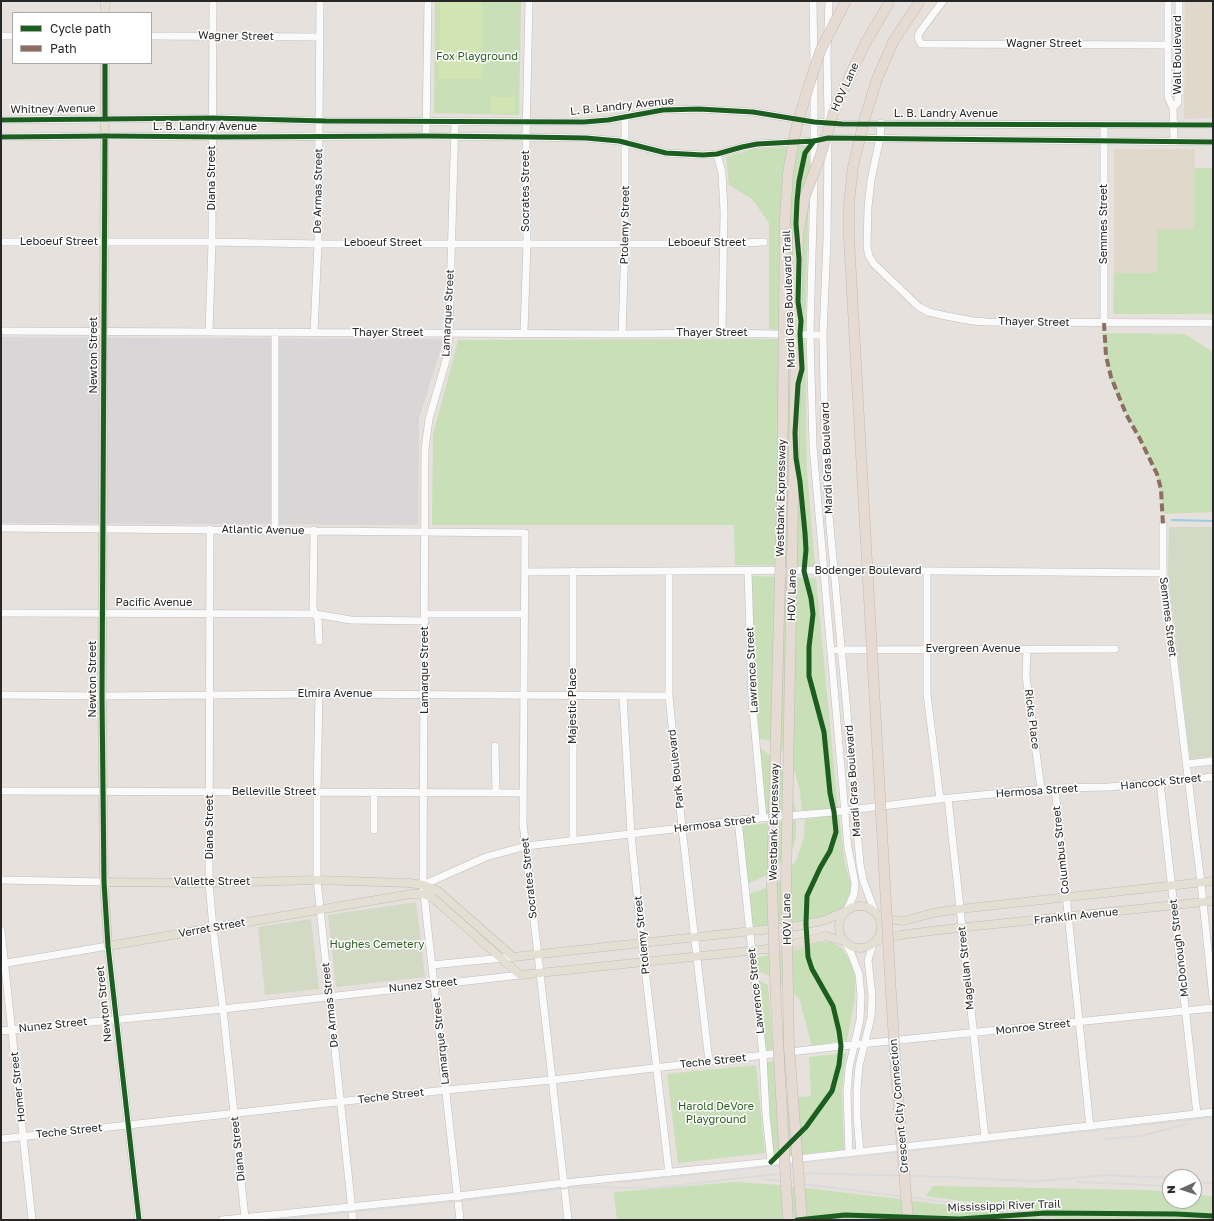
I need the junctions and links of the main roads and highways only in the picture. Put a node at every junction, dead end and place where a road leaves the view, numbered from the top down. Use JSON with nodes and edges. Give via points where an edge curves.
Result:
{"nodes":[{"id":1,"x":105,"y":1,"type":"edge"},
{"id":2,"x":846,"y":1,"type":"edge"},
{"id":3,"x":890,"y":1,"type":"edge"},
{"id":4,"x":920,"y":1,"type":"edge"},
{"id":5,"x":105,"y":12,"type":"edge"},
{"id":6,"x":105,"y":64,"type":"edge"},
{"id":7,"x":1213,"y":881,"type":"edge"},
{"id":8,"x":104,"y":882,"type":"junction"},
{"id":9,"x":1213,"y":901,"type":"edge"},
{"id":10,"x":846,"y":911,"type":"junction"},
{"id":11,"x":876,"y":914,"type":"junction"},
{"id":12,"x":875,"y":942,"type":"junction"},
{"id":13,"x":845,"y":943,"type":"junction"},
{"id":14,"x":108,"y":946,"type":"joint"},
{"id":15,"x":513,"y":957,"type":"joint"},
{"id":16,"x":520,"y":975,"type":"joint"},
{"id":17,"x":788,"y":1220,"type":"edge"},
{"id":18,"x":802,"y":1220,"type":"edge"},
{"id":19,"x":908,"y":1220,"type":"edge"}],
"edges":[{"from":1,"to":5,"type":"main road"},
{"from":2,"to":17,"type":"highway","name":"Westbank Expressway","bridge":true,"via":[[822,49],[796,129],[785,219],[782,496],[772,886]]},
{"from":3,"to":18,"type":"highway","name":"HOV Lane","bridge":true,"via":[[865,44],[836,105],[805,196],[798,235],[786,870],[789,1046]]},
{"from":4,"to":19,"type":"highway","name":"Crescent City Connection","bridge":true,"via":[[893,42],[877,79],[853,167],[849,203],[853,328],[891,993]]},
{"from":6,"to":8,"type":"main road","name":"Newton Street","via":[[102,696]]},
{"from":7,"to":11,"type":"main road","name":"Franklin Avenue","via":[[960,909],[904,920],[884,919]]},
{"from":8,"to":14,"type":"main road","name":"Newton Street"},
{"from":8,"to":15,"type":"main road","name":"Vallette Street","via":[[317,880],[423,885],[438,891]]},
{"from":9,"to":12,"type":"main road","name":"Franklin Avenue","via":[[962,927],[900,935]]},
{"from":10,"to":11,"type":"main road","via":[[861,906]]},
{"from":10,"to":13,"type":"main road","via":[[838,925]]},
{"from":10,"to":15,"type":"main road","name":"Nunez Street","via":[[825,920],[750,932]]},
{"from":11,"to":12,"type":"main road","via":[[881,926]]},
{"from":12,"to":13,"type":"main road","via":[[859,949]]},
{"from":13,"to":16,"type":"main road","name":"Nunez Street","via":[[826,936],[778,948]]},
{"from":14,"to":16,"type":"main road","name":"Verret Street","via":[[411,894],[424,894],[432,898]]}]}
